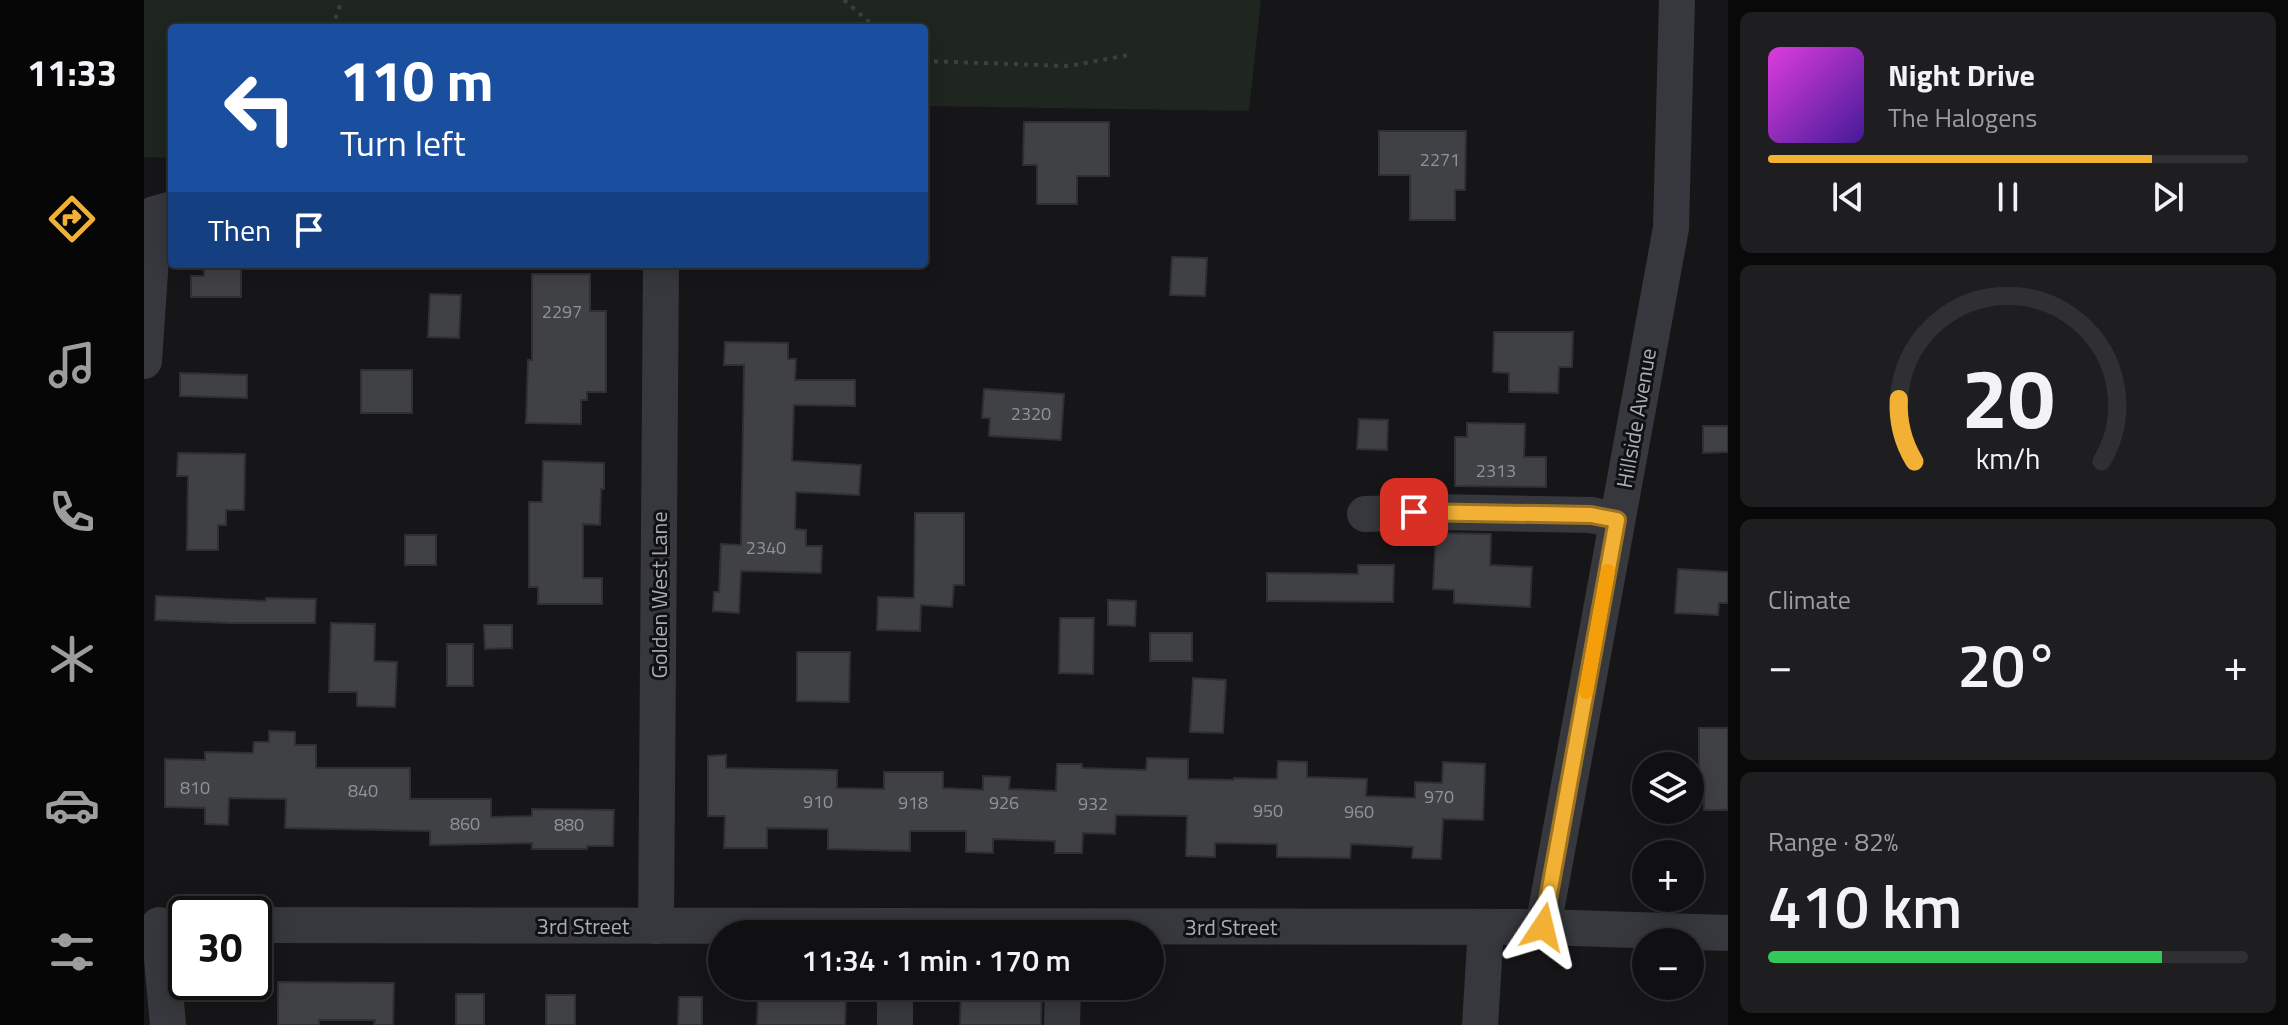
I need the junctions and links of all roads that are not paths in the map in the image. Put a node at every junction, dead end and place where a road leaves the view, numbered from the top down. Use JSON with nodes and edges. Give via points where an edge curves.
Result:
{"nodes":[{"id":1,"x":1677,"y":0,"type":"edge"},
{"id":2,"x":168,"y":210,"type":"edge"},
{"id":3,"x":661,"y":268,"type":"edge"},
{"id":4,"x":144,"y":361,"type":"edge"},
{"id":5,"x":1365,"y":514,"type":"dead end"},
{"id":6,"x":1617,"y":520,"type":"junction"},
{"id":7,"x":158,"y":921,"type":"edge"},
{"id":8,"x":272,"y":925,"type":"edge"},
{"id":9,"x":656,"y":926,"type":"junction"},
{"id":10,"x":708,"y":927,"type":"edge"},
{"id":11,"x":1486,"y":927,"type":"junction"},
{"id":12,"x":1543,"y":927,"type":"junction"},
{"id":13,"x":1164,"y":929,"type":"edge"},
{"id":14,"x":1728,"y":933,"type":"edge"},
{"id":15,"x":895,"y":1000,"type":"edge"},
{"id":16,"x":1063,"y":1000,"type":"edge"},
{"id":17,"x":168,"y":1025,"type":"edge"},
{"id":18,"x":895,"y":1025,"type":"edge"},
{"id":19,"x":1062,"y":1025,"type":"edge"},
{"id":20,"x":1480,"y":1025,"type":"edge"}],
"edges":[{"from":1,"to":6,"type":"street","name":"Hillside Avenue","via":[[1671,228]]},
{"from":2,"to":4,"type":"street","via":[[154,214]]},
{"from":3,"to":9,"type":"street","name":"Golden West Lane"},
{"from":5,"to":6,"type":"street","via":[[1591,515]]},
{"from":6,"to":12,"type":"street","name":"Hillside Avenue"},
{"from":7,"to":17,"type":"street"},
{"from":8,"to":9,"type":"street","name":"3rd Street"},
{"from":9,"to":10,"type":"street","name":"3rd Street"},
{"from":11,"to":12,"type":"street","name":"3rd Street"},
{"from":11,"to":13,"type":"street","name":"3rd Street"},
{"from":11,"to":20,"type":"street"},
{"from":12,"to":14,"type":"street","name":"3rd Street"},
{"from":15,"to":18,"type":"street"},
{"from":16,"to":19,"type":"street"}]}
